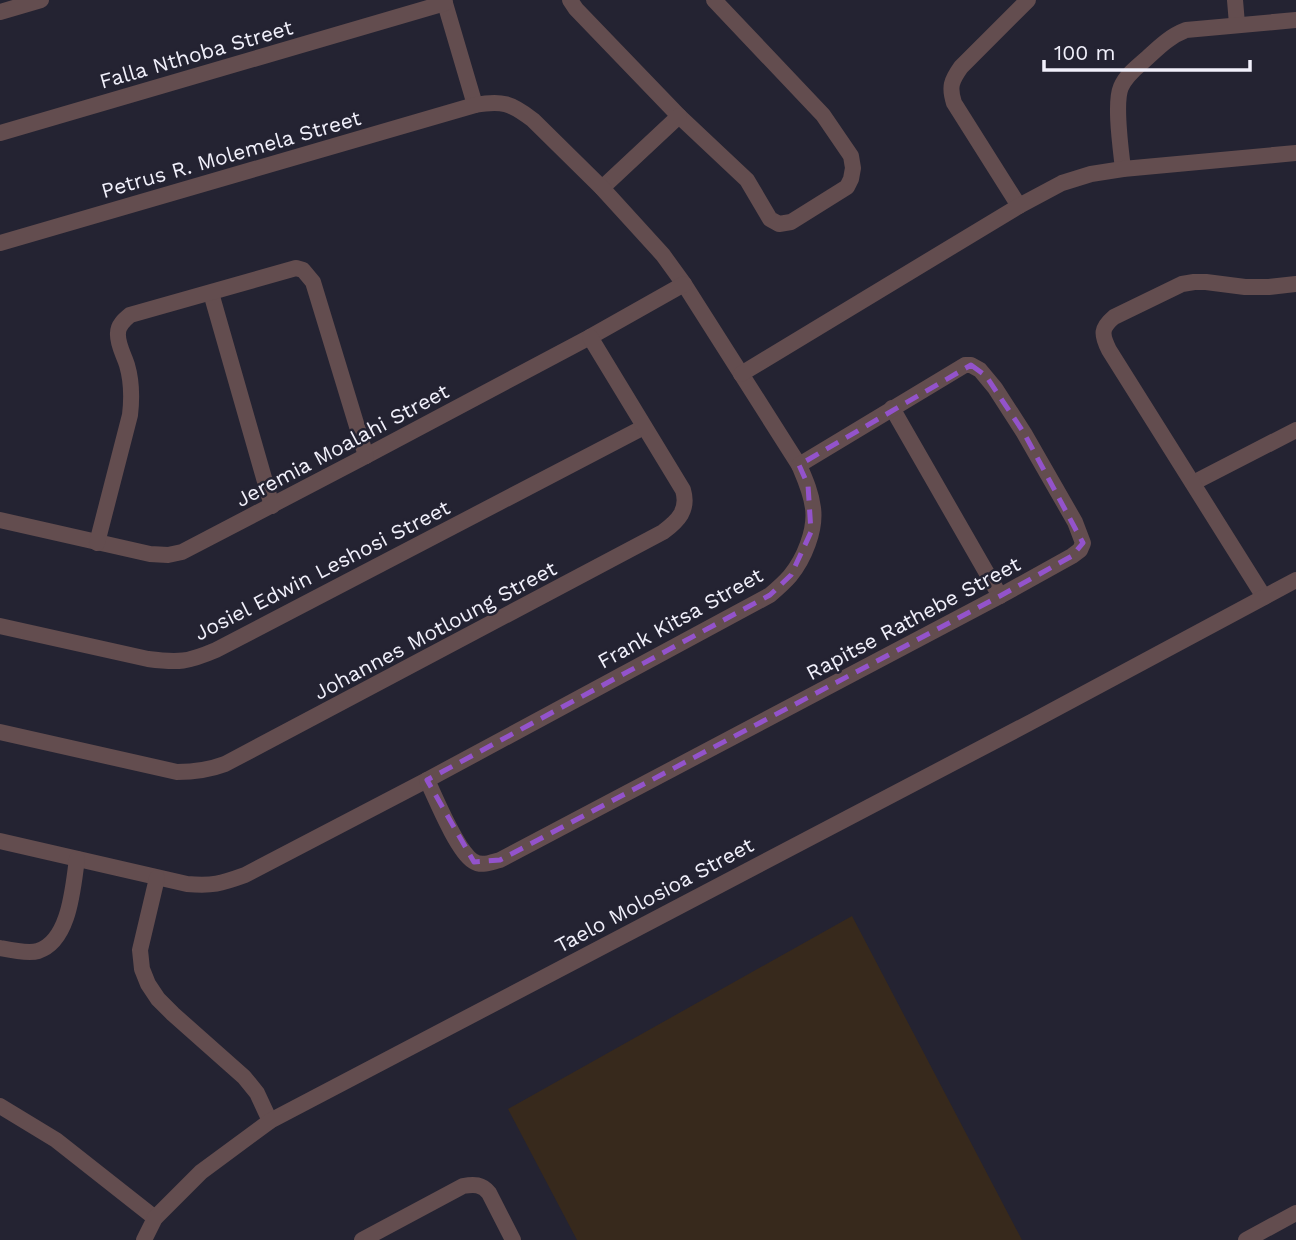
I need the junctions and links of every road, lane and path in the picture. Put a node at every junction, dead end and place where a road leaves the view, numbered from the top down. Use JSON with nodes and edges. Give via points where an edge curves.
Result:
{"nodes":[{"id":1,"x":41,"y":0,"type":"edge"},
{"id":2,"x":569,"y":0,"type":"edge"},
{"id":3,"x":714,"y":0,"type":"edge"},
{"id":4,"x":1028,"y":0,"type":"edge"},
{"id":5,"x":1234,"y":0,"type":"edge"},
{"id":6,"x":444,"y":2,"type":"edge"},
{"id":7,"x":0,"y":12,"type":"edge"},
{"id":8,"x":1296,"y":20,"type":"edge"},
{"id":9,"x":1237,"y":24,"type":"junction"},
{"id":10,"x":475,"y":105,"type":"junction"},
{"id":11,"x":679,"y":116,"type":"junction"},
{"id":12,"x":0,"y":133,"type":"edge"},
{"id":13,"x":1296,"y":153,"type":"edge"},
{"id":14,"x":1123,"y":169,"type":"junction"},
{"id":15,"x":602,"y":188,"type":"junction"},
{"id":16,"x":1020,"y":206,"type":"junction"},
{"id":17,"x":0,"y":243,"type":"edge"},
{"id":18,"x":684,"y":284,"type":"junction"},
{"id":19,"x":1296,"y":284,"type":"edge"},
{"id":20,"x":211,"y":293,"type":"junction"},
{"id":21,"x":590,"y":337,"type":"junction"},
{"id":22,"x":741,"y":374,"type":"junction"},
{"id":23,"x":892,"y":408,"type":"junction"},
{"id":24,"x":644,"y":427,"type":"junction"},
{"id":25,"x":1296,"y":430,"type":"edge"},
{"id":26,"x":366,"y":456,"type":"junction"},
{"id":27,"x":799,"y":465,"type":"junction"},
{"id":28,"x":1193,"y":483,"type":"junction"},
{"id":29,"x":272,"y":506,"type":"junction"},
{"id":30,"x":0,"y":520,"type":"edge"},
{"id":31,"x":97,"y":542,"type":"junction"},
{"id":32,"x":1296,"y":580,"type":"edge"},
{"id":33,"x":1000,"y":596,"type":"junction"},
{"id":34,"x":1264,"y":597,"type":"junction"},
{"id":35,"x":0,"y":626,"type":"edge"},
{"id":36,"x":0,"y":732,"type":"edge"},
{"id":37,"x":427,"y":780,"type":"junction"},
{"id":38,"x":0,"y":841,"type":"edge"},
{"id":39,"x":77,"y":859,"type":"junction"},
{"id":40,"x":157,"y":878,"type":"junction"},
{"id":41,"x":0,"y":948,"type":"edge"},
{"id":42,"x":0,"y":1106,"type":"edge"},
{"id":43,"x":270,"y":1121,"type":"junction"},
{"id":44,"x":1296,"y":1213,"type":"edge"},
{"id":45,"x":156,"y":1217,"type":"junction"},
{"id":46,"x":390,"y":1233,"type":"edge"},
{"id":47,"x":144,"y":1240,"type":"edge"},
{"id":48,"x":362,"y":1240,"type":"edge"},
{"id":49,"x":513,"y":1240,"type":"edge"},
{"id":50,"x":1247,"y":1240,"type":"edge"}],
"edges":[{"from":1,"to":7,"type":"street"},
{"from":2,"to":11,"type":"street"},
{"from":3,"to":11,"type":"street","via":[[823,115],[851,156],[848,187],[791,222],[779,224],[770,219],[747,180]]},
{"from":4,"to":16,"type":"street","via":[[954,76],[951,93]]},
{"from":5,"to":9,"type":"street"},
{"from":6,"to":10,"type":"street"},
{"from":6,"to":12,"type":"street","name":"Falla Nthoba Street"},
{"from":8,"to":9,"type":"street"},
{"from":9,"to":14,"type":"street","via":[[1175,34],[1126,78],[1118,104]]},
{"from":10,"to":15,"type":"street","name":"Frank Kitsa Street","via":[[495,101],[520,111]]},
{"from":10,"to":17,"type":"street","name":"Petrus R. Molemela Street"},
{"from":11,"to":15,"type":"street"},
{"from":13,"to":14,"type":"street"},
{"from":14,"to":16,"type":"street","via":[[1062,183]]},
{"from":15,"to":18,"type":"street","name":"Frank Kitsa Street"},
{"from":16,"to":22,"type":"street"},
{"from":18,"to":21,"type":"street","name":"Jeremia Moalahi Street"},
{"from":18,"to":22,"type":"street","name":"Frank Kitsa Street"},
{"from":19,"to":28,"type":"street","via":[[1182,284],[1106,324],[1103,331],[1109,350]]},
{"from":20,"to":26,"type":"street","via":[[296,268],[303,270],[313,282]]},
{"from":20,"to":29,"type":"street"},
{"from":20,"to":31,"type":"street","via":[[130,315],[119,327],[118,341],[132,398]]},
{"from":21,"to":24,"type":"street","name":"Johannes Motloung Street"},
{"from":21,"to":26,"type":"street","name":"Jeremia Moalahi Street"},
{"from":22,"to":27,"type":"street","name":"Frank Kitsa Street"},
{"from":23,"to":27,"type":"street","name":"Rapitse Rathebe Street"},
{"from":23,"to":33,"type":"street"},
{"from":23,"to":33,"type":"street","name":"Rapitse Rathebe Street","via":[[971,365],[986,376],[1024,433],[1083,543],[1072,556]]},
{"from":24,"to":35,"type":"street","name":"Josiel Edwin Leshosi Street","via":[[195,659],[173,663],[148,659]]},
{"from":24,"to":36,"type":"street","name":"Johannes Motloung Street","via":[[686,498],[677,522],[225,764],[177,772]]},
{"from":25,"to":28,"type":"street"},
{"from":26,"to":29,"type":"street","name":"Jeremia Moalahi Street"},
{"from":27,"to":37,"type":"street","name":"Frank Kitsa Street","via":[[814,510],[811,532],[791,575],[770,595]]},
{"from":28,"to":34,"type":"street"},
{"from":29,"to":31,"type":"street","name":"Jeremia Moalahi Street","via":[[168,555]]},
{"from":30,"to":31,"type":"street","name":"Jeremia Moalahi Street"},
{"from":32,"to":34,"type":"street","name":"Taelo Molosioa Street"},
{"from":33,"to":37,"type":"street","name":"Rapitse Rathebe Street","via":[[500,860],[485,864],[465,854]]},
{"from":34,"to":43,"type":"street","name":"Taelo Molosioa Street"},
{"from":37,"to":40,"type":"street","name":"Frank Kitsa Street","via":[[234,879],[209,886]]},
{"from":38,"to":39,"type":"street","name":"Frank Kitsa Street"},
{"from":39,"to":40,"type":"street","name":"Frank Kitsa Street"},
{"from":39,"to":41,"type":"street","via":[[67,916],[56,938],[38,951]]},
{"from":40,"to":43,"type":"street","via":[[140,950],[145,977],[158,999],[244,1077]]},
{"from":42,"to":45,"type":"street","via":[[56,1140]]},
{"from":43,"to":45,"type":"street","name":"Taelo Molosioa Street","via":[[201,1172]]},
{"from":44,"to":50,"type":"street"},
{"from":45,"to":47,"type":"street","name":"Taelo Molosioa Street"},
{"from":46,"to":48,"type":"street"},
{"from":46,"to":49,"type":"street","via":[[473,1184],[489,1193]]}]}
